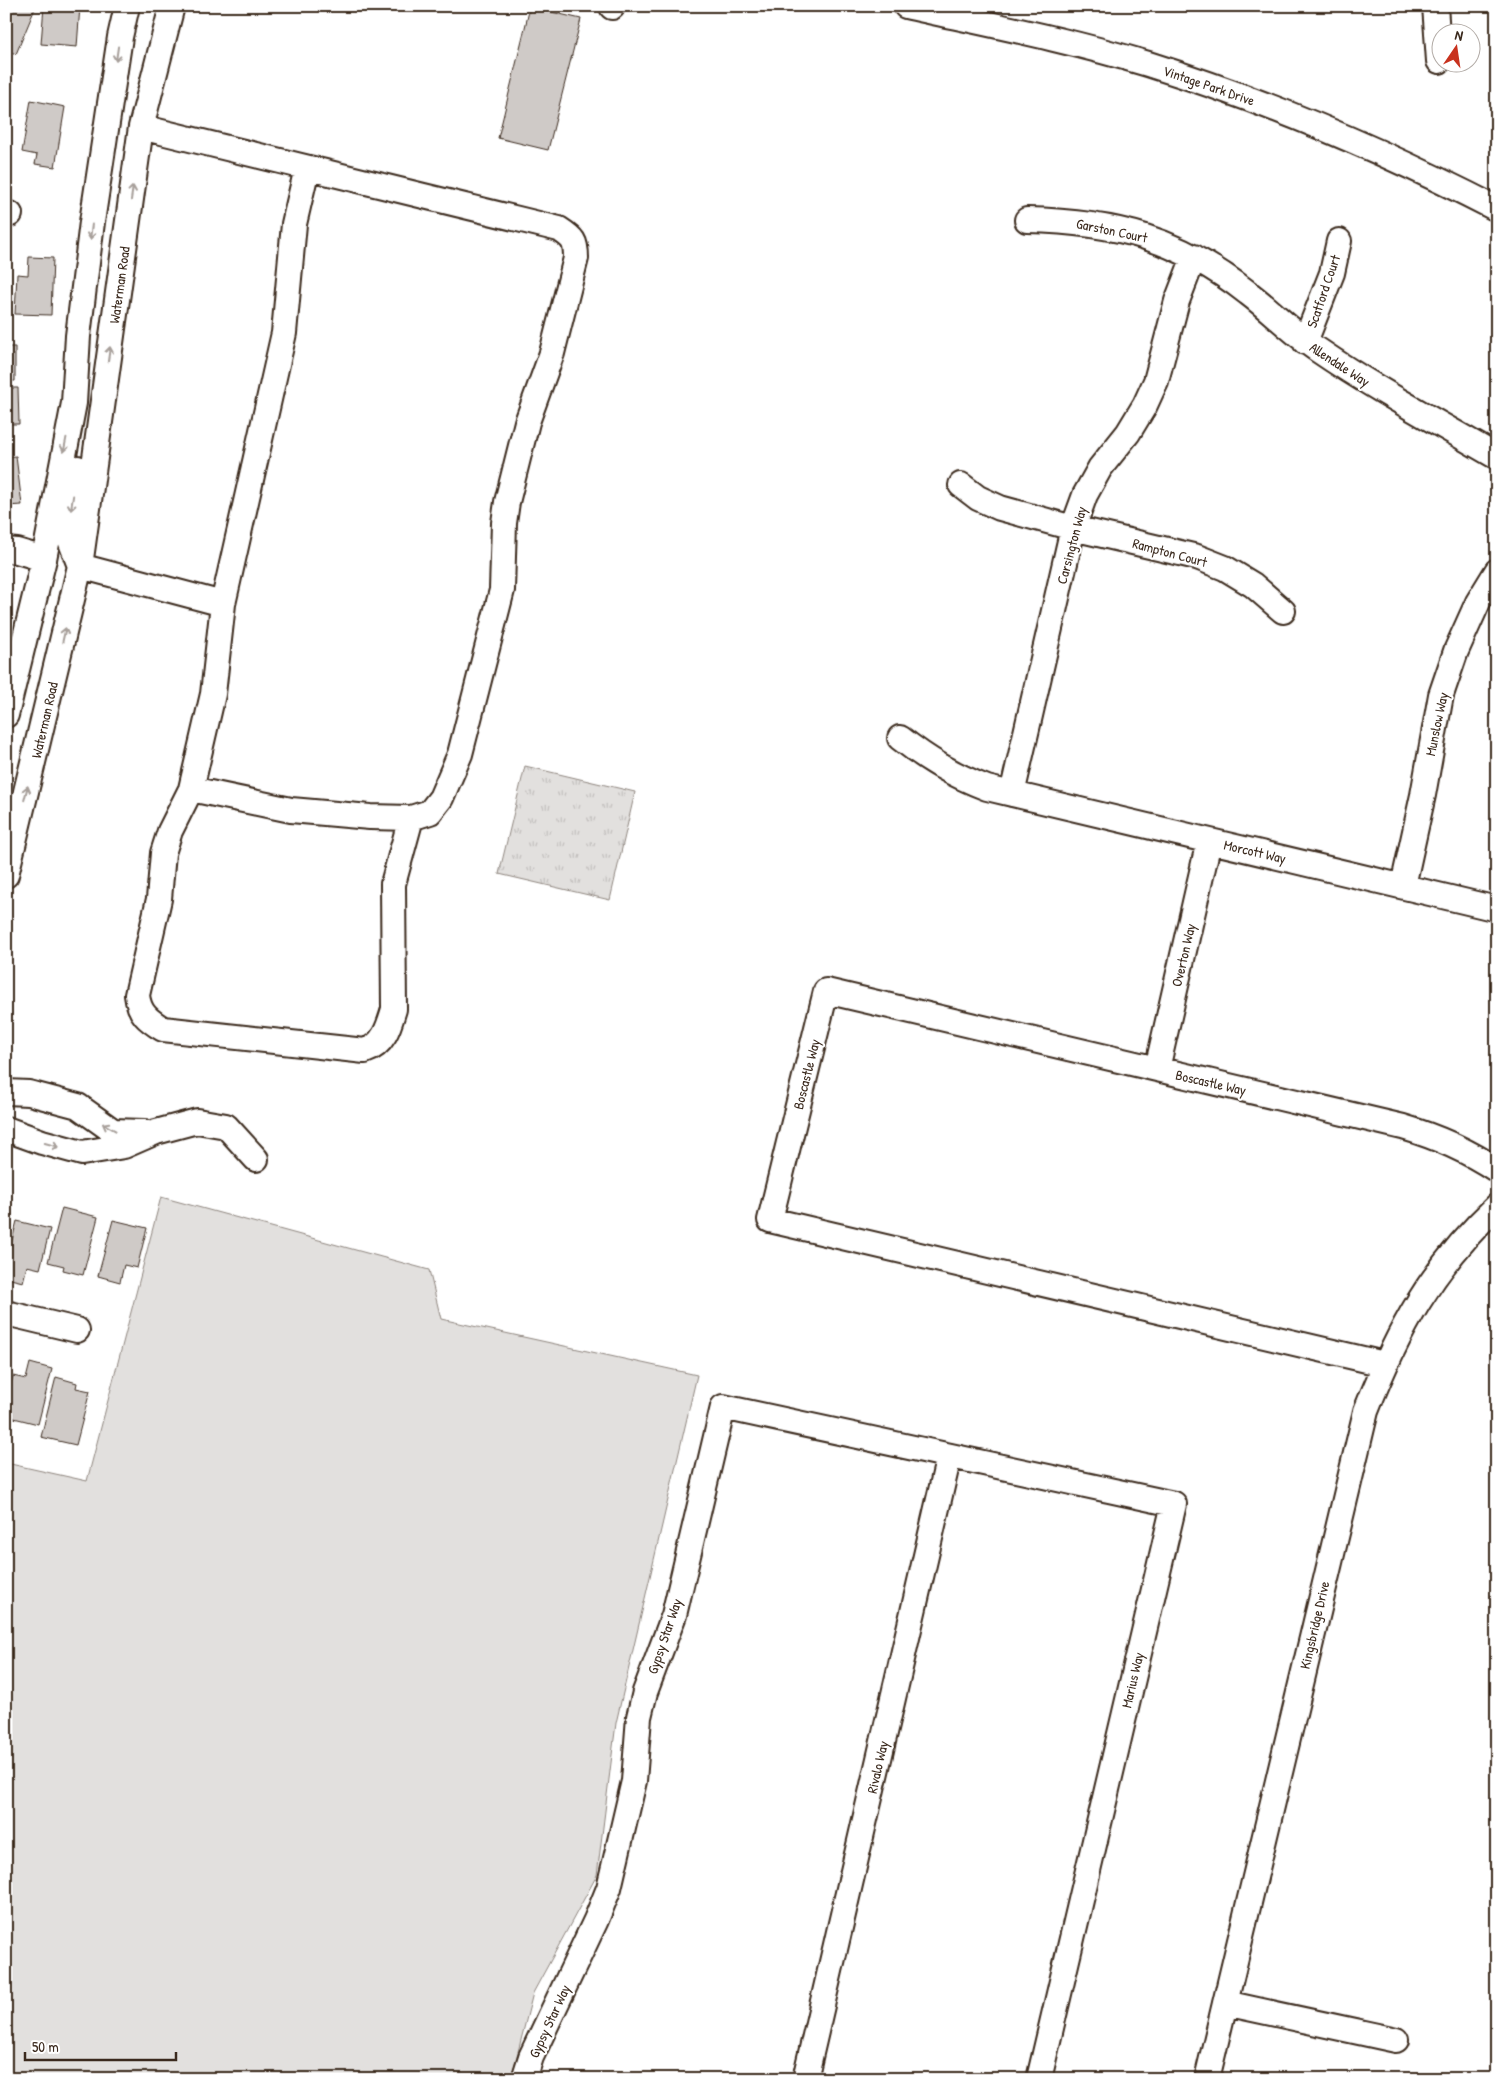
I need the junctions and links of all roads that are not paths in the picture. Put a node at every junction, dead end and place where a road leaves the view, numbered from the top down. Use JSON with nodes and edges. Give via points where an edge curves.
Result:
{"nodes":[{"id":1,"x":127,"y":6,"type":"edge"},
{"id":2,"x":172,"y":6,"type":"edge"},
{"id":3,"x":906,"y":6,"type":"edge"},
{"id":4,"x":1435,"y":6,"type":"edge"},
{"id":5,"x":1436,"y":22,"type":"edge"},
{"id":6,"x":141,"y":128,"type":"junction"},
{"id":7,"x":307,"y":168,"type":"junction"},
{"id":8,"x":1497,"y":209,"type":"edge"},
{"id":9,"x":1027,"y":220,"type":"dead end"},
{"id":10,"x":1339,"y":240,"type":"dead end"},
{"id":11,"x":1194,"y":257,"type":"junction"},
{"id":12,"x":78,"y":336,"type":"junction"},
{"id":13,"x":1305,"y":342,"type":"junction"},
{"id":14,"x":1497,"y":457,"type":"edge"},
{"id":15,"x":961,"y":485,"type":"dead end"},
{"id":16,"x":1073,"y":528,"type":"junction"},
{"id":17,"x":6,"y":550,"type":"edge"},
{"id":18,"x":44,"y":559,"type":"junction"},
{"id":19,"x":80,"y":566,"type":"junction"},
{"id":20,"x":1497,"y":571,"type":"edge"},
{"id":21,"x":222,"y":604,"type":"junction"},
{"id":22,"x":1283,"y":611,"type":"dead end"},
{"id":23,"x":6,"y":715,"type":"edge"},
{"id":24,"x":900,"y":738,"type":"dead end"},
{"id":25,"x":191,"y":789,"type":"junction"},
{"id":26,"x":1012,"y":794,"type":"junction"},
{"id":27,"x":411,"y":818,"type":"junction"},
{"id":28,"x":1209,"y":841,"type":"junction"},
{"id":29,"x":6,"y":875,"type":"edge"},
{"id":30,"x":1403,"y":886,"type":"junction"},
{"id":31,"x":1497,"y":909,"type":"edge"},
{"id":32,"x":1157,"y":1069,"type":"junction"},
{"id":33,"x":6,"y":1092,"type":"edge"},
{"id":34,"x":6,"y":1129,"type":"edge"},
{"id":35,"x":156,"y":1132,"type":"junction"},
{"id":36,"x":256,"y":1159,"type":"dead end"},
{"id":37,"x":1497,"y":1170,"type":"edge"},
{"id":38,"x":1497,"y":1206,"type":"edge"},
{"id":39,"x":6,"y":1313,"type":"edge"},
{"id":40,"x":77,"y":1330,"type":"dead end"},
{"id":41,"x":1384,"y":1364,"type":"junction"},
{"id":42,"x":949,"y":1456,"type":"junction"},
{"id":43,"x":1225,"y":2003,"type":"junction"},
{"id":44,"x":1396,"y":2040,"type":"dead end"},
{"id":45,"x":524,"y":2079,"type":"edge"},
{"id":46,"x":805,"y":2079,"type":"edge"},
{"id":47,"x":1039,"y":2079,"type":"edge"},
{"id":48,"x":1208,"y":2079,"type":"edge"}],
"edges":[{"from":1,"to":12,"type":"street","one_way":true,"via":[[92,222]]},
{"from":2,"to":6,"type":"street","name":"Waterman Road"},
{"from":3,"to":8,"type":"street","name":"Vintage Park Drive","via":[[1062,41],[1147,64],[1240,95],[1359,142]]},
{"from":4,"to":5,"type":"street"},
{"from":6,"to":7,"type":"street"},
{"from":19,"to":6,"type":"street","name":"Waterman Road","one_way":true},
{"from":7,"to":21,"type":"street","via":[[294,224],[284,332]]},
{"from":7,"to":27,"type":"street","via":[[559,229],[571,236],[576,246],[576,258],[552,353],[536,391],[508,502],[504,523],[502,590],[460,754],[441,798],[430,812]]},
{"from":9,"to":11,"type":"street","name":"Garston Court","via":[[1109,226],[1146,236]]},
{"from":10,"to":13,"type":"street","name":"Scatford Court","via":[[1332,273]]},
{"from":11,"to":13,"type":"street","name":"Allendale Way","via":[[1249,293]]},
{"from":11,"to":16,"type":"street","name":"Carsington Way","via":[[1177,300],[1156,381],[1128,433],[1100,468]]},
{"from":12,"to":18,"type":"street","one_way":true,"via":[[74,403]]},
{"from":12,"to":19,"type":"street","one_way":true,"via":[[92,367],[69,537]]},
{"from":13,"to":14,"type":"street","name":"Allendale Way"},
{"from":15,"to":16,"type":"street","name":"Rampton Court","via":[[978,498],[1000,508]]},
{"from":16,"to":22,"type":"street","name":"Rampton Court","via":[[1197,557],[1225,568],[1253,585]]},
{"from":16,"to":26,"type":"street","name":"Carsington Way"},
{"from":17,"to":18,"type":"street"},
{"from":18,"to":23,"type":"street"},
{"from":19,"to":21,"type":"street"},
{"from":29,"to":19,"type":"street","name":"Waterman Road","one_way":true},
{"from":20,"to":30,"type":"street","name":"Munslow Way","via":[[1470,618],[1441,695]]},
{"from":21,"to":25,"type":"street","via":[[213,694]]},
{"from":24,"to":26,"type":"street","name":"Morcott Way","via":[[926,759],[956,776]]},
{"from":25,"to":27,"type":"street","via":[[292,810]]},
{"from":25,"to":27,"type":"street","via":[[163,853],[159,899],[137,995],[143,1014],[163,1029],[356,1050],[372,1048],[382,1039],[394,1009],[393,884]]},
{"from":26,"to":28,"type":"street","name":"Morcott Way"},
{"from":28,"to":30,"type":"street","name":"Morcott Way"},
{"from":28,"to":32,"type":"street","name":"Overton Way"},
{"from":30,"to":31,"type":"street","name":"Morcott Way"},
{"from":32,"to":37,"type":"street","name":"Boscastle Way","via":[[1427,1134],[1461,1148]]},
{"from":32,"to":41,"type":"street","name":"Boscastle Way","via":[[826,991],[770,1220]]},
{"from":35,"to":33,"type":"street","one_way":true,"via":[[113,1131],[78,1106],[29,1093]]},
{"from":34,"to":35,"type":"street","one_way":true,"via":[[82,1153],[124,1146]]},
{"from":35,"to":36,"type":"street","via":[[197,1121],[226,1126]]},
{"from":38,"to":41,"type":"street","name":"Kingsbridge Drive","via":[[1447,1260],[1422,1295]]},
{"from":39,"to":40,"type":"street"},
{"from":41,"to":43,"type":"street","name":"Kingsbridge Drive","via":[[1354,1453]]},
{"from":42,"to":45,"type":"street","name":"Gypsy Star Way","via":[[723,1407],[674,1616],[645,1692],[639,1717],[631,1797],[609,1888],[531,2057]]},
{"from":42,"to":46,"type":"street","name":"Rivalo Way"},
{"from":42,"to":47,"type":"street","name":"Marius Way","via":[[1174,1504]]},
{"from":43,"to":44,"type":"street"},
{"from":43,"to":48,"type":"street","name":"Kingsbridge Drive"}]}
